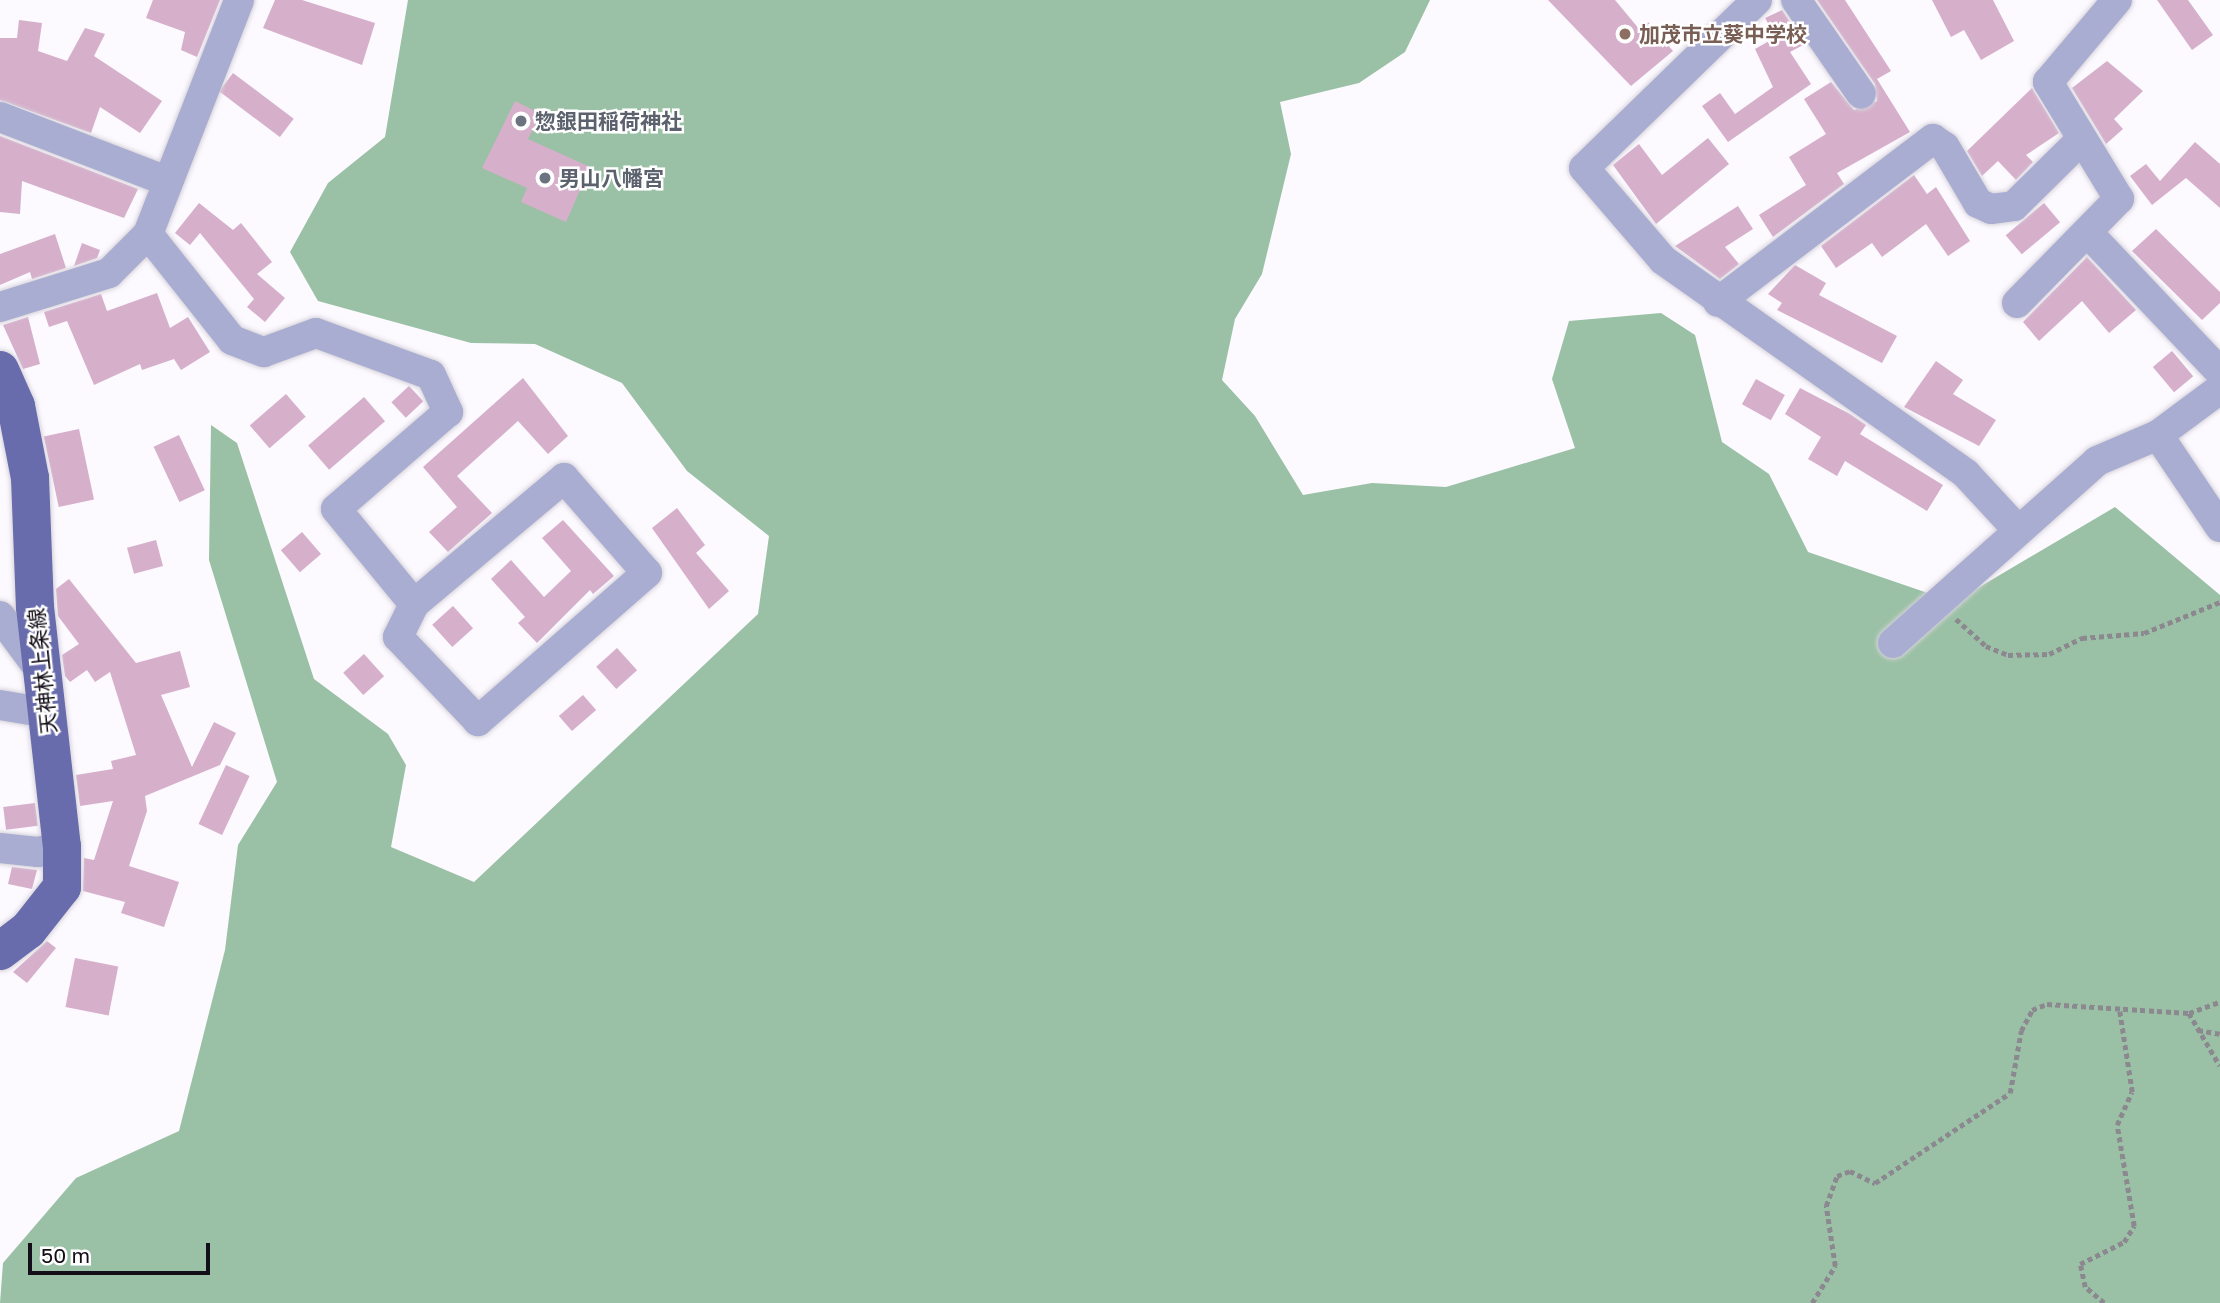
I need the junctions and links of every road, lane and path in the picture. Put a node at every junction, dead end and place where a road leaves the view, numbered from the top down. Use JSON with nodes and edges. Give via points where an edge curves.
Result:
{"nodes":[{"id":1,"x":239,"y":0,"type":"edge"},
{"id":2,"x":1757,"y":0,"type":"edge"},
{"id":3,"x":1796,"y":0,"type":"edge"},
{"id":4,"x":2117,"y":0,"type":"edge"},
{"id":5,"x":1861,"y":94,"type":"dead end"},
{"id":6,"x":0,"y":117,"type":"edge"},
{"id":7,"x":2082,"y":139,"type":"junction"},
{"id":8,"x":167,"y":181,"type":"junction"},
{"id":9,"x":148,"y":234,"type":"junction"},
{"id":10,"x":2089,"y":234,"type":"junction"},
{"id":11,"x":1718,"y":302,"type":"junction"},
{"id":12,"x":2017,"y":303,"type":"dead end"},
{"id":13,"x":0,"y":307,"type":"edge"},
{"id":14,"x":0,"y":370,"type":"edge"},
{"id":15,"x":2220,"y":372,"type":"edge"},
{"id":16,"x":2220,"y":389,"type":"edge"},
{"id":17,"x":2158,"y":435,"type":"junction"},
{"id":18,"x":2220,"y":527,"type":"edge"},
{"id":19,"x":2017,"y":529,"type":"junction"},
{"id":20,"x":1937,"y":600,"type":"junction"},
{"id":21,"x":2220,"y":602,"type":"edge"},
{"id":22,"x":414,"y":604,"type":"junction"},
{"id":23,"x":0,"y":616,"type":"edge"},
{"id":24,"x":1893,"y":643,"type":"dead end"},
{"id":25,"x":42,"y":673,"type":"junction"},
{"id":26,"x":0,"y":705,"type":"edge"},
{"id":27,"x":47,"y":713,"type":"junction"},
{"id":28,"x":62,"y":846,"type":"junction"},
{"id":29,"x":0,"y":848,"type":"edge"},
{"id":30,"x":0,"y":951,"type":"edge"},
{"id":31,"x":2220,"y":1002,"type":"edge"},
{"id":32,"x":2119,"y":1008,"type":"junction"},
{"id":33,"x":2189,"y":1013,"type":"junction"},
{"id":34,"x":2197,"y":1030,"type":"junction"},
{"id":35,"x":2220,"y":1034,"type":"edge"},
{"id":36,"x":2220,"y":1066,"type":"edge"},
{"id":37,"x":1812,"y":1303,"type":"edge"},
{"id":38,"x":2104,"y":1303,"type":"edge"}],
"edges":[{"from":1,"to":8,"type":"street"},
{"from":2,"to":11,"type":"street","via":[[1584,168],[1663,260]]},
{"from":3,"to":5,"type":"street"},
{"from":4,"to":7,"type":"street","via":[[2048,82]]},
{"from":6,"to":8,"type":"street"},
{"from":7,"to":10,"type":"street","via":[[2119,200]]},
{"from":7,"to":11,"type":"street","via":[[2014,206],[1991,209],[1978,203],[1945,147],[1933,139]]},
{"from":8,"to":9,"type":"street"},
{"from":9,"to":13,"type":"street","via":[[109,273]]},
{"from":9,"to":22,"type":"street","via":[[232,340],[264,352],[316,333],[431,375],[448,412],[336,509]]},
{"from":10,"to":12,"type":"street"},
{"from":10,"to":15,"type":"street"},
{"from":11,"to":19,"type":"street","via":[[1966,474]]},
{"from":14,"to":25,"type":"main road","name":"天神林上条線","via":[[16,406],[30,478]]},
{"from":16,"to":17,"type":"street"},
{"from":17,"to":18,"type":"street"},
{"from":17,"to":19,"type":"street","via":[[2097,461]]},
{"from":19,"to":20,"type":"street"},
{"from":20,"to":21,"type":"path","via":[[1986,646],[2008,655],[2049,654],[2082,638],[2144,632]]},
{"from":20,"to":24,"type":"street"},
{"from":22,"to":22,"type":"street","via":[[398,637],[478,721],[646,573],[564,478]]},
{"from":23,"to":25,"type":"street"},
{"from":25,"to":27,"type":"main road","name":"天神林上条線"},
{"from":26,"to":27,"type":"street"},
{"from":27,"to":28,"type":"main road","name":"天神林上条線"},
{"from":28,"to":29,"type":"street","via":[[38,852]]},
{"from":28,"to":30,"type":"main road","name":"天神林上条線","via":[[62,887],[28,930]]},
{"from":31,"to":33,"type":"path"},
{"from":32,"to":33,"type":"path"},
{"from":32,"to":37,"type":"path","via":[[2047,1003],[2032,1010],[2021,1031],[2010,1093],[1875,1183],[1850,1171],[1837,1176],[1826,1206],[1835,1266]]},
{"from":32,"to":38,"type":"path","via":[[2132,1092],[2116,1125],[2134,1226],[2124,1242],[2080,1265],[2085,1287]]},
{"from":33,"to":34,"type":"path"},
{"from":34,"to":35,"type":"path"},
{"from":34,"to":36,"type":"path"}]}
